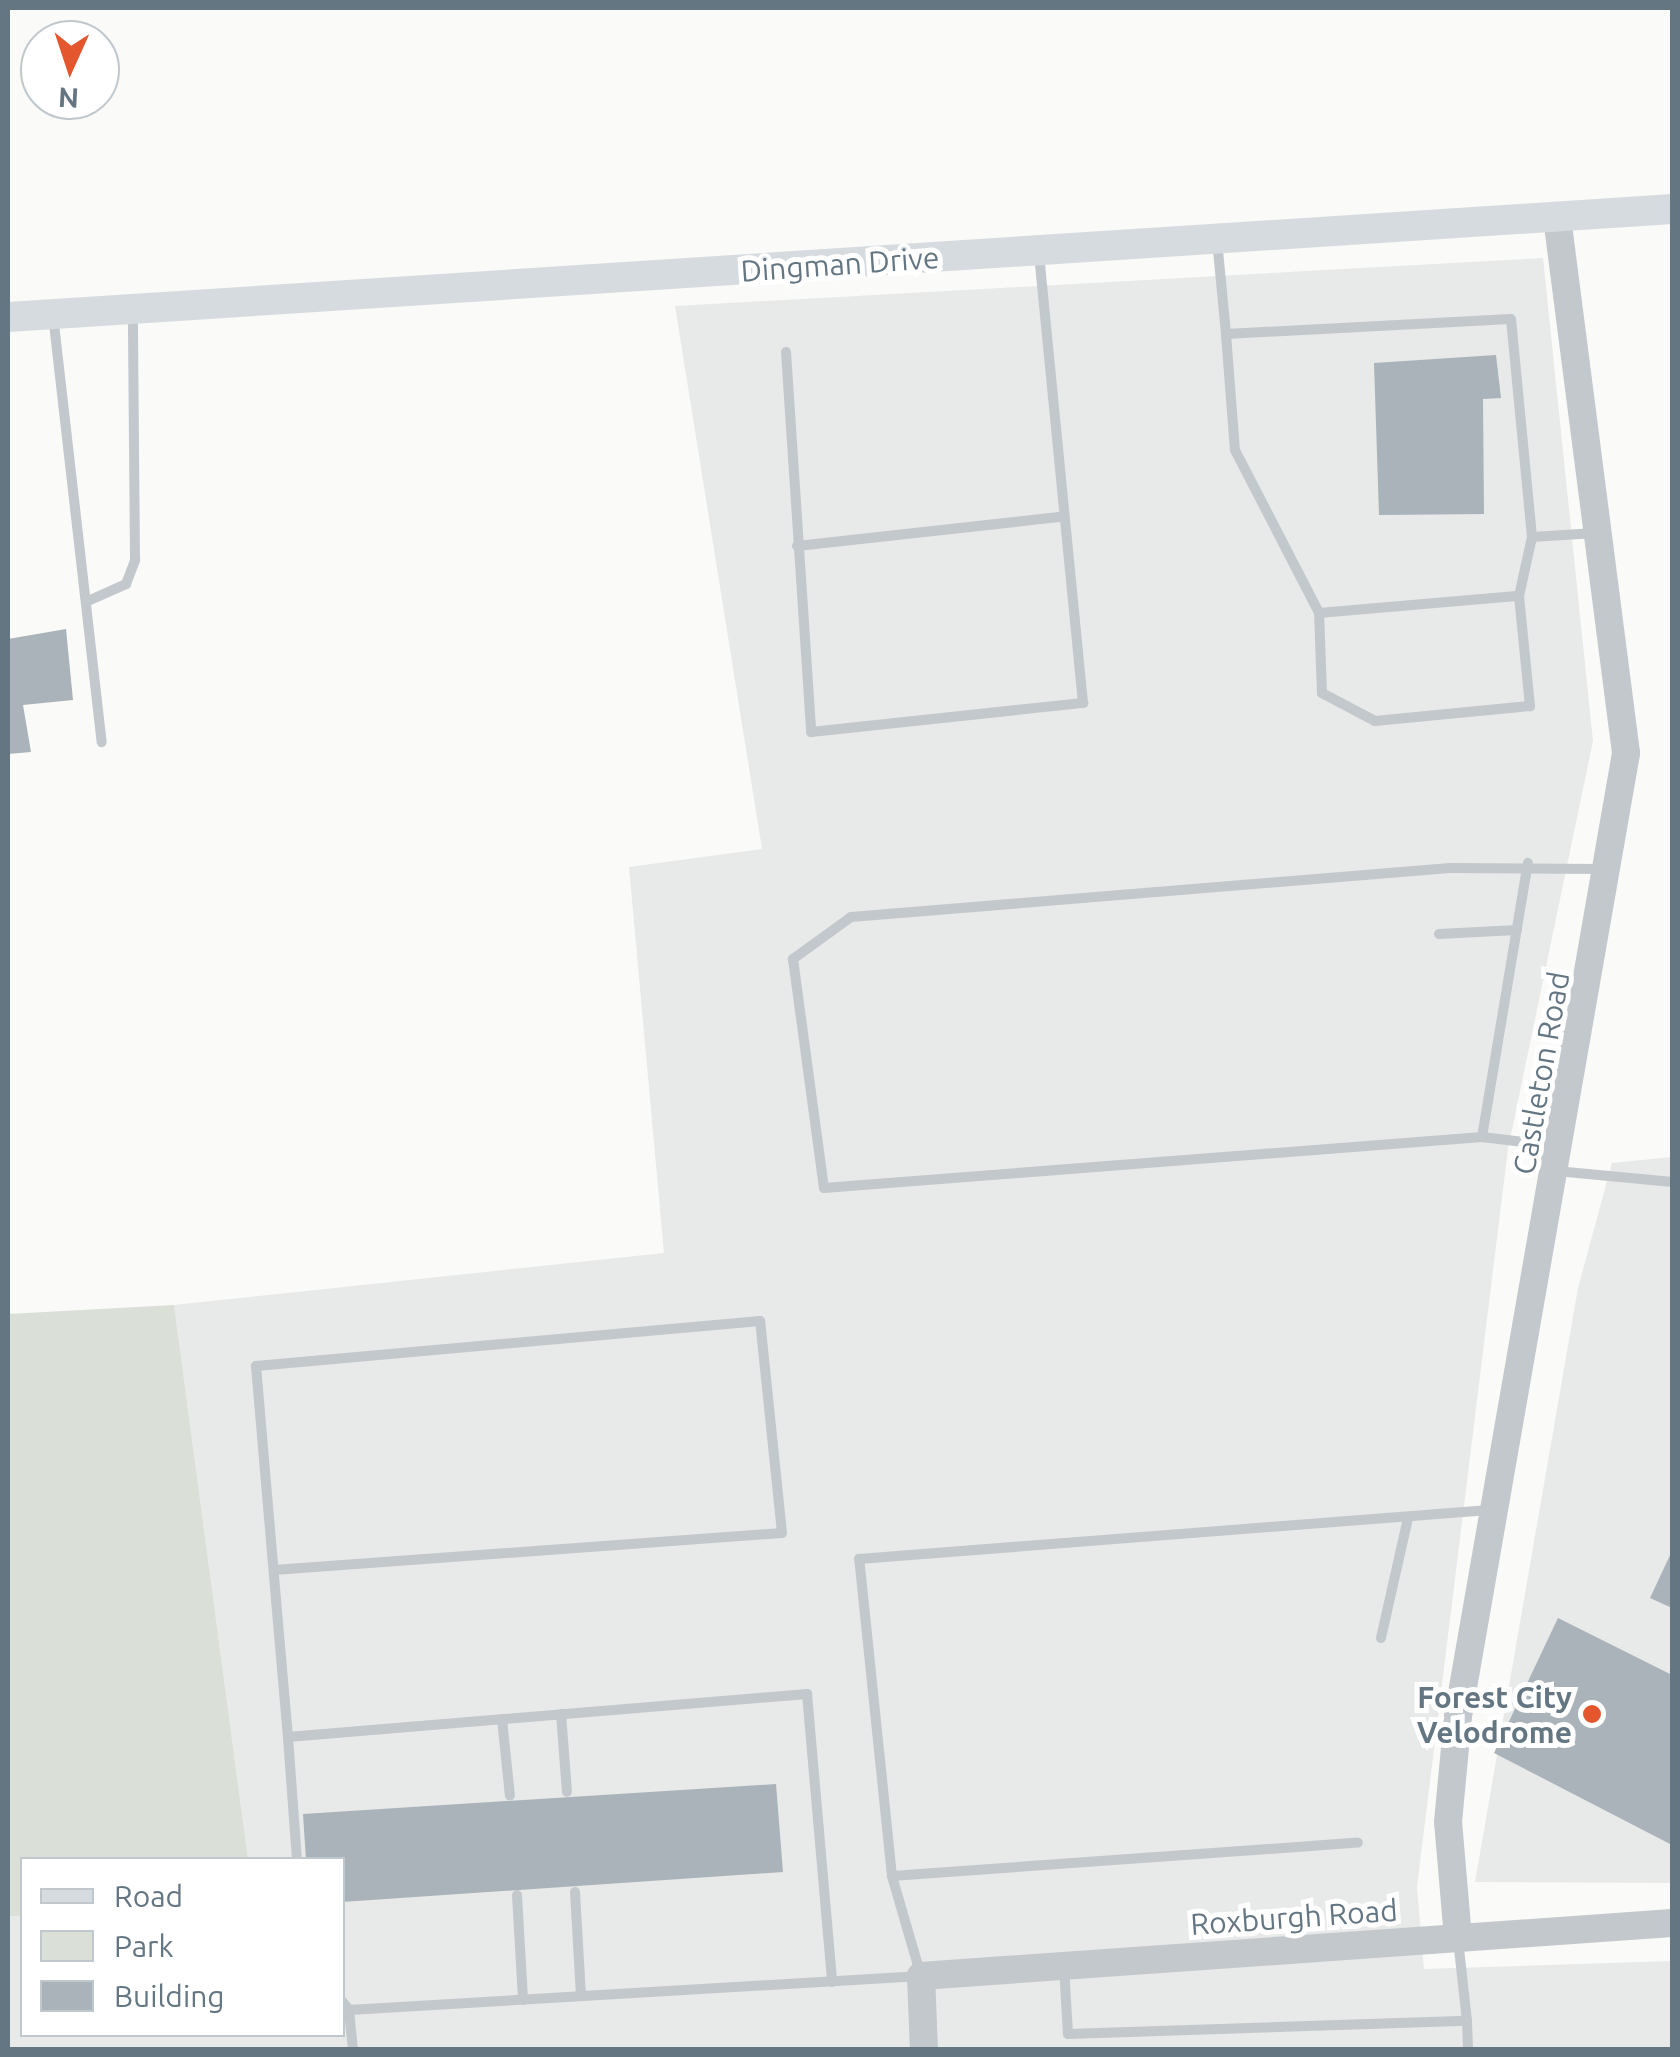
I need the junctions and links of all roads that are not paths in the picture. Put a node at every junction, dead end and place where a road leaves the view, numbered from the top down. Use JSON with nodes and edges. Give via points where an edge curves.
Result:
{"nodes":[{"id":1,"x":1672,"y":209,"type":"edge"},
{"id":2,"x":1557,"y":217,"type":"junction"},
{"id":3,"x":1217,"y":239,"type":"junction"},
{"id":4,"x":1039,"y":251,"type":"junction"},
{"id":5,"x":133,"y":310,"type":"junction"},
{"id":6,"x":53,"y":314,"type":"junction"},
{"id":7,"x":8,"y":317,"type":"edge"},
{"id":8,"x":1226,"y":334,"type":"junction"},
{"id":9,"x":786,"y":352,"type":"dead end"},
{"id":10,"x":1061,"y":516,"type":"junction"},
{"id":11,"x":1600,"y":532,"type":"junction"},
{"id":12,"x":1532,"y":537,"type":"junction"},
{"id":13,"x":797,"y":546,"type":"junction"},
{"id":14,"x":1519,"y":596,"type":"junction"},
{"id":15,"x":88,"y":600,"type":"junction"},
{"id":16,"x":1318,"y":613,"type":"junction"},
{"id":17,"x":102,"y":742,"type":"dead end"},
{"id":18,"x":1528,"y":863,"type":"junction"},
{"id":19,"x":1610,"y":870,"type":"junction"},
{"id":20,"x":1517,"y":930,"type":"junction"},
{"id":21,"x":1439,"y":934,"type":"dead end"},
{"id":22,"x":1482,"y":1137,"type":"junction"},
{"id":23,"x":1556,"y":1171,"type":"junction"},
{"id":24,"x":1672,"y":1182,"type":"edge"},
{"id":25,"x":1499,"y":1509,"type":"junction"},
{"id":26,"x":1408,"y":1518,"type":"junction"},
{"id":27,"x":274,"y":1570,"type":"junction"},
{"id":28,"x":1381,"y":1638,"type":"dead end"},
{"id":29,"x":561,"y":1714,"type":"junction"},
{"id":30,"x":502,"y":1719,"type":"junction"},
{"id":31,"x":288,"y":1737,"type":"junction"},
{"id":32,"x":568,"y":1792,"type":"dead end"},
{"id":33,"x":510,"y":1796,"type":"dead end"},
{"id":34,"x":1358,"y":1843,"type":"dead end"},
{"id":35,"x":297,"y":1857,"type":"edge"},
{"id":36,"x":892,"y":1876,"type":"junction"},
{"id":37,"x":575,"y":1892,"type":"dead end"},
{"id":38,"x":517,"y":1896,"type":"dead end"},
{"id":39,"x":1672,"y":1923,"type":"edge"},
{"id":40,"x":1458,"y":1938,"type":"junction"},
{"id":41,"x":1064,"y":1966,"type":"junction"},
{"id":42,"x":920,"y":1976,"type":"junction"},
{"id":43,"x":832,"y":1982,"type":"junction"},
{"id":44,"x":581,"y":1996,"type":"junction"},
{"id":45,"x":523,"y":2000,"type":"junction"},
{"id":46,"x":346,"y":2005,"type":"edge"},
{"id":47,"x":1467,"y":2021,"type":"junction"},
{"id":48,"x":354,"y":2050,"type":"edge"},
{"id":49,"x":924,"y":2050,"type":"edge"},
{"id":50,"x":1468,"y":2050,"type":"edge"}],
"edges":[{"from":1,"to":2,"type":"main road","name":"Dingman Drive"},
{"from":2,"to":3,"type":"main road","name":"Dingman Drive"},
{"from":2,"to":11,"type":"street","name":"Castleton Road"},
{"from":3,"to":4,"type":"main road","name":"Dingman Drive"},
{"from":3,"to":8,"type":"lane"},
{"from":4,"to":5,"type":"main road","name":"Dingman Drive"},
{"from":4,"to":10,"type":"lane"},
{"from":5,"to":6,"type":"main road","name":"Dingman Drive"},
{"from":5,"to":15,"type":"lane","via":[[135,560],[126,584]]},
{"from":6,"to":7,"type":"main road","name":"Dingman Drive"},
{"from":6,"to":15,"type":"lane"},
{"from":8,"to":12,"type":"lane","via":[[1511,320]]},
{"from":8,"to":16,"type":"lane","via":[[1235,450]]},
{"from":9,"to":13,"type":"lane"},
{"from":10,"to":13,"type":"lane"},
{"from":10,"to":13,"type":"lane","via":[[1083,704],[811,732]]},
{"from":11,"to":12,"type":"lane"},
{"from":11,"to":19,"type":"street","name":"Castleton Road","via":[[1626,737]]},
{"from":12,"to":14,"type":"lane"},
{"from":14,"to":16,"type":"lane"},
{"from":14,"to":16,"type":"lane","via":[[1530,706],[1376,720],[1322,693]]},
{"from":15,"to":17,"type":"lane"},
{"from":18,"to":19,"type":"lane"},
{"from":18,"to":20,"type":"lane"},
{"from":18,"to":22,"type":"lane","via":[[851,917],[793,959],[824,1188],[1446,1145]]},
{"from":19,"to":23,"type":"street","name":"Castleton Road"},
{"from":20,"to":21,"type":"lane"},
{"from":20,"to":22,"type":"lane"},
{"from":22,"to":23,"type":"lane","via":[[1524,1142]]},
{"from":23,"to":24,"type":"lane"},
{"from":23,"to":25,"type":"street","name":"Castleton Road"},
{"from":25,"to":26,"type":"lane"},
{"from":25,"to":40,"type":"street","name":"Castleton Road","via":[[1451,1770]]},
{"from":26,"to":28,"type":"lane"},
{"from":26,"to":36,"type":"lane","via":[[858,1559]]},
{"from":27,"to":27,"type":"lane","via":[[256,1366],[760,1322],[782,1532]]},
{"from":27,"to":31,"type":"lane"},
{"from":29,"to":30,"type":"lane"},
{"from":29,"to":32,"type":"lane"},
{"from":29,"to":43,"type":"lane","via":[[807,1694]]},
{"from":30,"to":31,"type":"lane"},
{"from":30,"to":33,"type":"lane"},
{"from":31,"to":35,"type":"lane"},
{"from":34,"to":36,"type":"lane"},
{"from":36,"to":42,"type":"lane"},
{"from":37,"to":44,"type":"lane"},
{"from":38,"to":45,"type":"lane"},
{"from":39,"to":40,"type":"street","name":"Roxburgh Road"},
{"from":40,"to":41,"type":"street","name":"Roxburgh Road"},
{"from":40,"to":47,"type":"lane"},
{"from":41,"to":42,"type":"street","name":"Roxburgh Road"},
{"from":41,"to":47,"type":"lane","via":[[1068,2034]]},
{"from":42,"to":43,"type":"lane"},
{"from":42,"to":49,"type":"street"},
{"from":43,"to":44,"type":"lane"},
{"from":44,"to":45,"type":"lane"},
{"from":45,"to":46,"type":"lane"},
{"from":46,"to":48,"type":"lane"},
{"from":47,"to":50,"type":"lane"}]}
